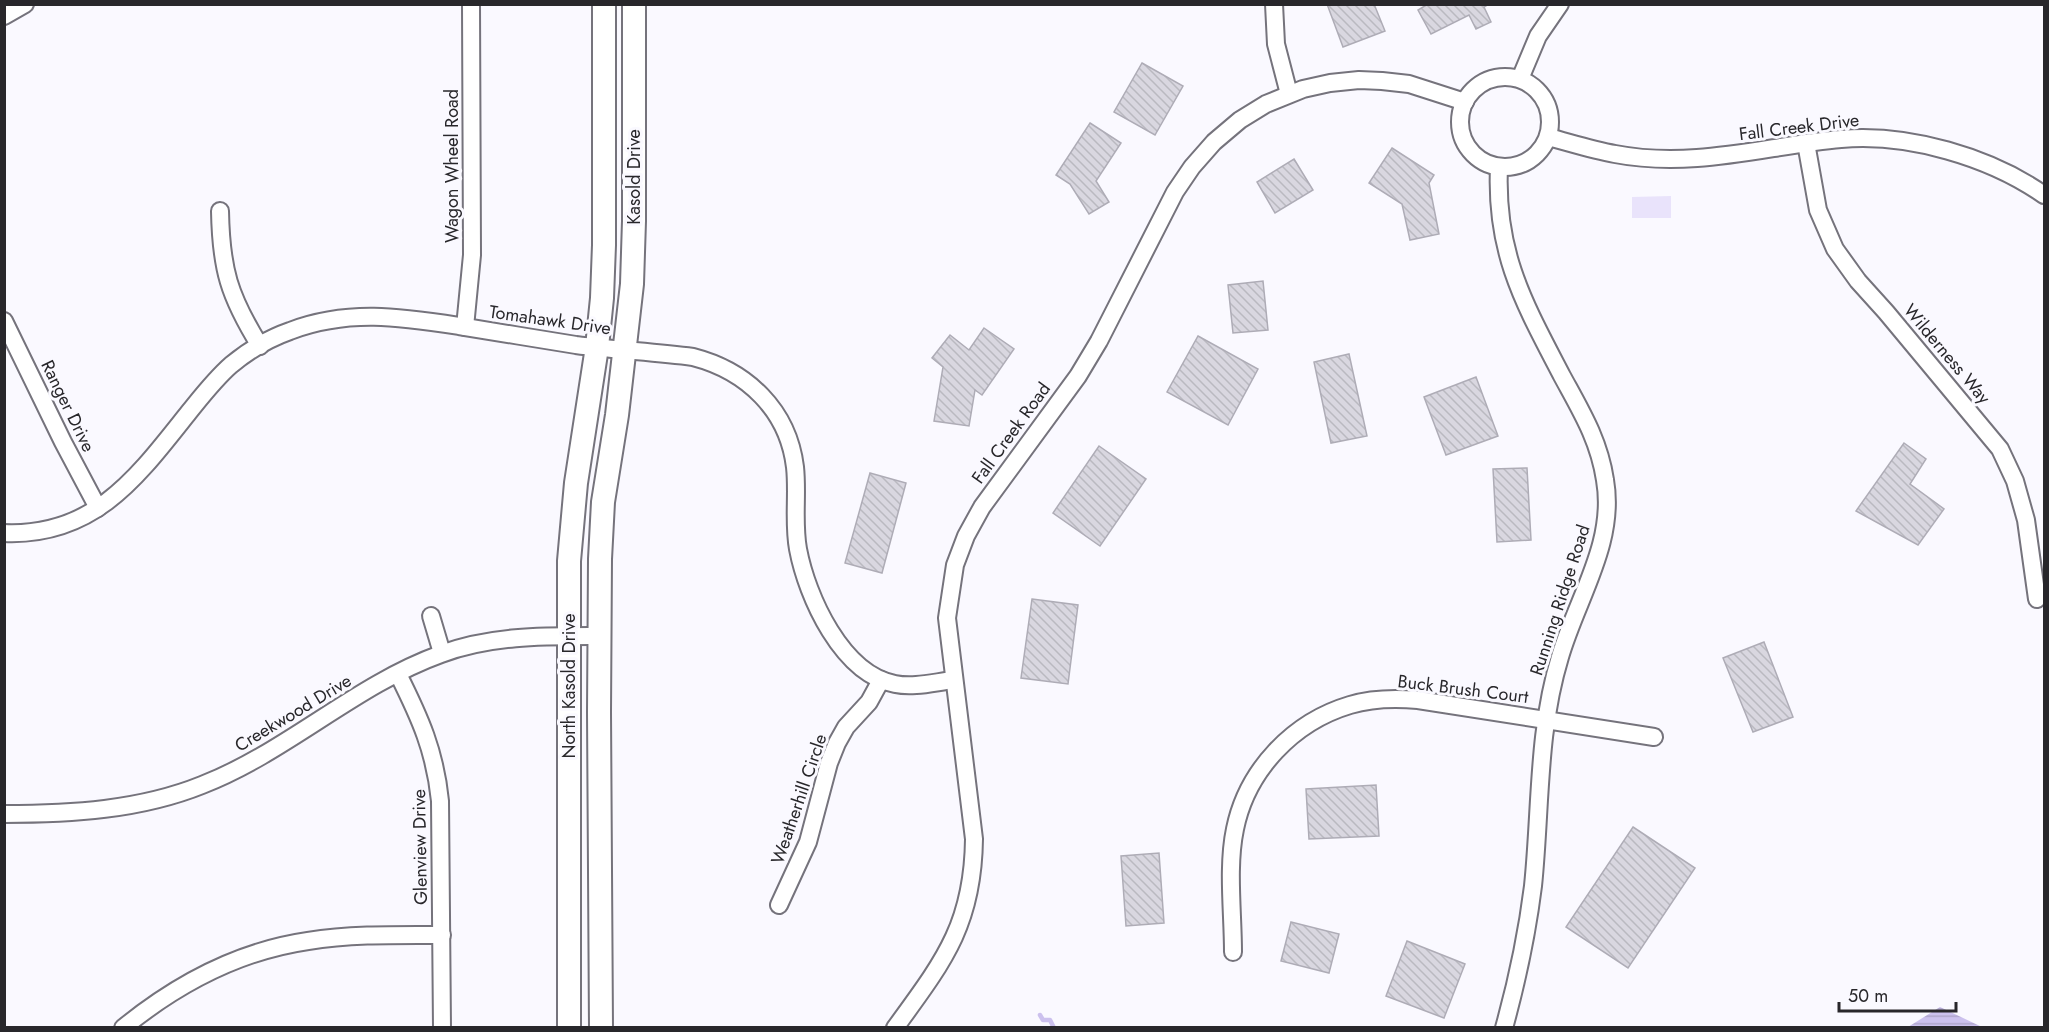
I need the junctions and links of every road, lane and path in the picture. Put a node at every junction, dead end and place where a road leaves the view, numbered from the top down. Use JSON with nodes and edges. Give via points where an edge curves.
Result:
{"nodes":[{"id":1,"x":25,"y":4,"type":"edge"},
{"id":2,"x":471,"y":4,"type":"edge"},
{"id":3,"x":604,"y":4,"type":"edge"},
{"id":4,"x":634,"y":4,"type":"edge"},
{"id":5,"x":1274,"y":4,"type":"edge"},
{"id":6,"x":1560,"y":4,"type":"edge"},
{"id":7,"x":4,"y":16,"type":"edge"},
{"id":8,"x":1520,"y":79,"type":"junction"},
{"id":9,"x":1289,"y":94,"type":"junction"},
{"id":10,"x":1464,"y":102,"type":"junction"},
{"id":11,"x":1548,"y":137,"type":"junction"},
{"id":12,"x":1806,"y":143,"type":"junction"},
{"id":13,"x":1499,"y":167,"type":"junction"},
{"id":14,"x":2044,"y":195,"type":"edge"},
{"id":15,"x":220,"y":210,"type":"dead end"},
{"id":16,"x":4,"y":321,"type":"edge"},
{"id":17,"x":465,"y":327,"type":"junction"},
{"id":18,"x":260,"y":346,"type":"junction"},
{"id":19,"x":597,"y":347,"type":"junction"},
{"id":20,"x":625,"y":349,"type":"junction"},
{"id":21,"x":98,"y":508,"type":"junction"},
{"id":22,"x":4,"y":533,"type":"edge"},
{"id":23,"x":2037,"y":599,"type":"dead end"},
{"id":24,"x":431,"y":616,"type":"dead end"},
{"id":25,"x":569,"y":636,"type":"junction"},
{"id":26,"x":599,"y":636,"type":"junction"},
{"id":27,"x":442,"y":653,"type":"junction"},
{"id":28,"x":398,"y":674,"type":"junction"},
{"id":29,"x":880,"y":680,"type":"junction"},
{"id":30,"x":954,"y":680,"type":"junction"},
{"id":31,"x":1546,"y":720,"type":"junction"},
{"id":32,"x":1654,"y":737,"type":"dead end"},
{"id":33,"x":4,"y":814,"type":"edge"},
{"id":34,"x":779,"y":905,"type":"dead end"},
{"id":35,"x":442,"y":935,"type":"junction"},
{"id":36,"x":1233,"y":952,"type":"dead end"},
{"id":37,"x":123,"y":1028,"type":"edge"},
{"id":38,"x":442,"y":1028,"type":"edge"},
{"id":39,"x":569,"y":1028,"type":"edge"},
{"id":40,"x":601,"y":1028,"type":"edge"},
{"id":41,"x":895,"y":1028,"type":"edge"},
{"id":42,"x":1504,"y":1028,"type":"edge"}],
"edges":[{"from":1,"to":7,"type":"street"},
{"from":2,"to":17,"type":"street","name":"Wagon Wheel Road","via":[[472,255]]},
{"from":3,"to":19,"type":"main road","name":"Kasold Drive","via":[[604,245]]},
{"from":4,"to":20,"type":"main road","name":"Kasold Drive","via":[[634,242]]},
{"from":5,"to":9,"type":"street","via":[[1276,44]]},
{"from":6,"to":8,"type":"street","via":[[1538,36]]},
{"from":8,"to":10,"type":"street","via":[[1507,76],[1488,80]]},
{"from":8,"to":11,"type":"street","via":[[1543,96],[1551,123]]},
{"from":9,"to":10,"type":"street","name":"Fall Creek Road","via":[[1330,83],[1382,81],[1409,84]]},
{"from":9,"to":30,"type":"street","name":"Fall Creek Road","via":[[1240,120],[1192,167],[1078,376],[981,507],[955,565],[950,591],[947,618]]},
{"from":10,"to":13,"type":"street","via":[[1460,129],[1465,143],[1485,163]]},
{"from":11,"to":12,"type":"street","name":"Fall Creek Drive","via":[[1616,155],[1661,158],[1731,155]]},
{"from":11,"to":13,"type":"street","via":[[1541,151],[1529,161]]},
{"from":12,"to":14,"type":"street","name":"Fall Creek Drive","via":[[1879,139],[1924,145],[1969,157],[2025,182]]},
{"from":12,"to":23,"type":"street","name":"Wilderness Way","via":[[1818,210],[1835,249],[2000,449],[2015,481],[2026,520]]},
{"from":13,"to":31,"type":"street","name":"Running Ridge Road","via":[[1501,228],[1518,288],[1593,432],[1606,483],[1605,530],[1599,556],[1560,658]]},
{"from":15,"to":18,"type":"street","via":[[220,240],[231,291]]},
{"from":16,"to":21,"type":"street","name":"Ranger Drive"},
{"from":17,"to":18,"type":"street","name":"Tomahawk Drive","via":[[369,315],[343,317],[288,331]]},
{"from":17,"to":19,"type":"street","name":"Tomahawk Drive"},
{"from":18,"to":21,"type":"street","name":"Tomahawk Drive","via":[[213,383],[144,469]]},
{"from":19,"to":20,"type":"street","name":"Tomahawk Drive"},
{"from":19,"to":25,"type":"main road","name":"North Kasold Drive","via":[[571,527]]},
{"from":20,"to":26,"type":"main road","name":"North Kasold Drive","via":[[603,502]]},
{"from":20,"to":29,"type":"street","name":"Tomahawk Drive","via":[[710,361],[753,386],[769,404],[782,424],[795,468],[795,522],[807,583],[834,637],[864,671]]},
{"from":21,"to":22,"type":"street","name":"Tomahawk Drive","via":[[49,529]]},
{"from":24,"to":27,"type":"street"},
{"from":25,"to":26,"type":"street","name":"Creekwood Drive"},
{"from":25,"to":27,"type":"street","name":"Creekwood Drive","via":[[516,638]]},
{"from":25,"to":39,"type":"main road","name":"North Kasold Drive"},
{"from":26,"to":40,"type":"main road","name":"North Kasold Drive"},
{"from":27,"to":28,"type":"street","name":"Creekwood Drive"},
{"from":28,"to":33,"type":"street","name":"Creekwood Drive","via":[[237,770],[181,793],[139,805]]},
{"from":28,"to":35,"type":"street","name":"Glenview Drive","via":[[423,725],[438,775]]},
{"from":29,"to":30,"type":"street","name":"Tomahawk Drive","via":[[896,685]]},
{"from":29,"to":34,"type":"street","name":"Weatherhill Circle","via":[[837,743],[808,842]]},
{"from":30,"to":41,"type":"street","name":"Fall Creek Road","via":[[974,839],[972,877],[962,922],[948,950]]},
{"from":31,"to":32,"type":"street","name":"Buck Brush Court"},
{"from":31,"to":36,"type":"street","name":"Buck Brush Court","via":[[1395,698],[1350,705],[1304,727],[1264,764],[1242,804],[1232,851]]},
{"from":31,"to":42,"type":"street","name":"Running Ridge Road","via":[[1533,885]]},
{"from":35,"to":37,"type":"street","via":[[352,936],[271,948],[206,973],[147,1008]]},
{"from":35,"to":38,"type":"street","name":"Glenview Drive"}]}
